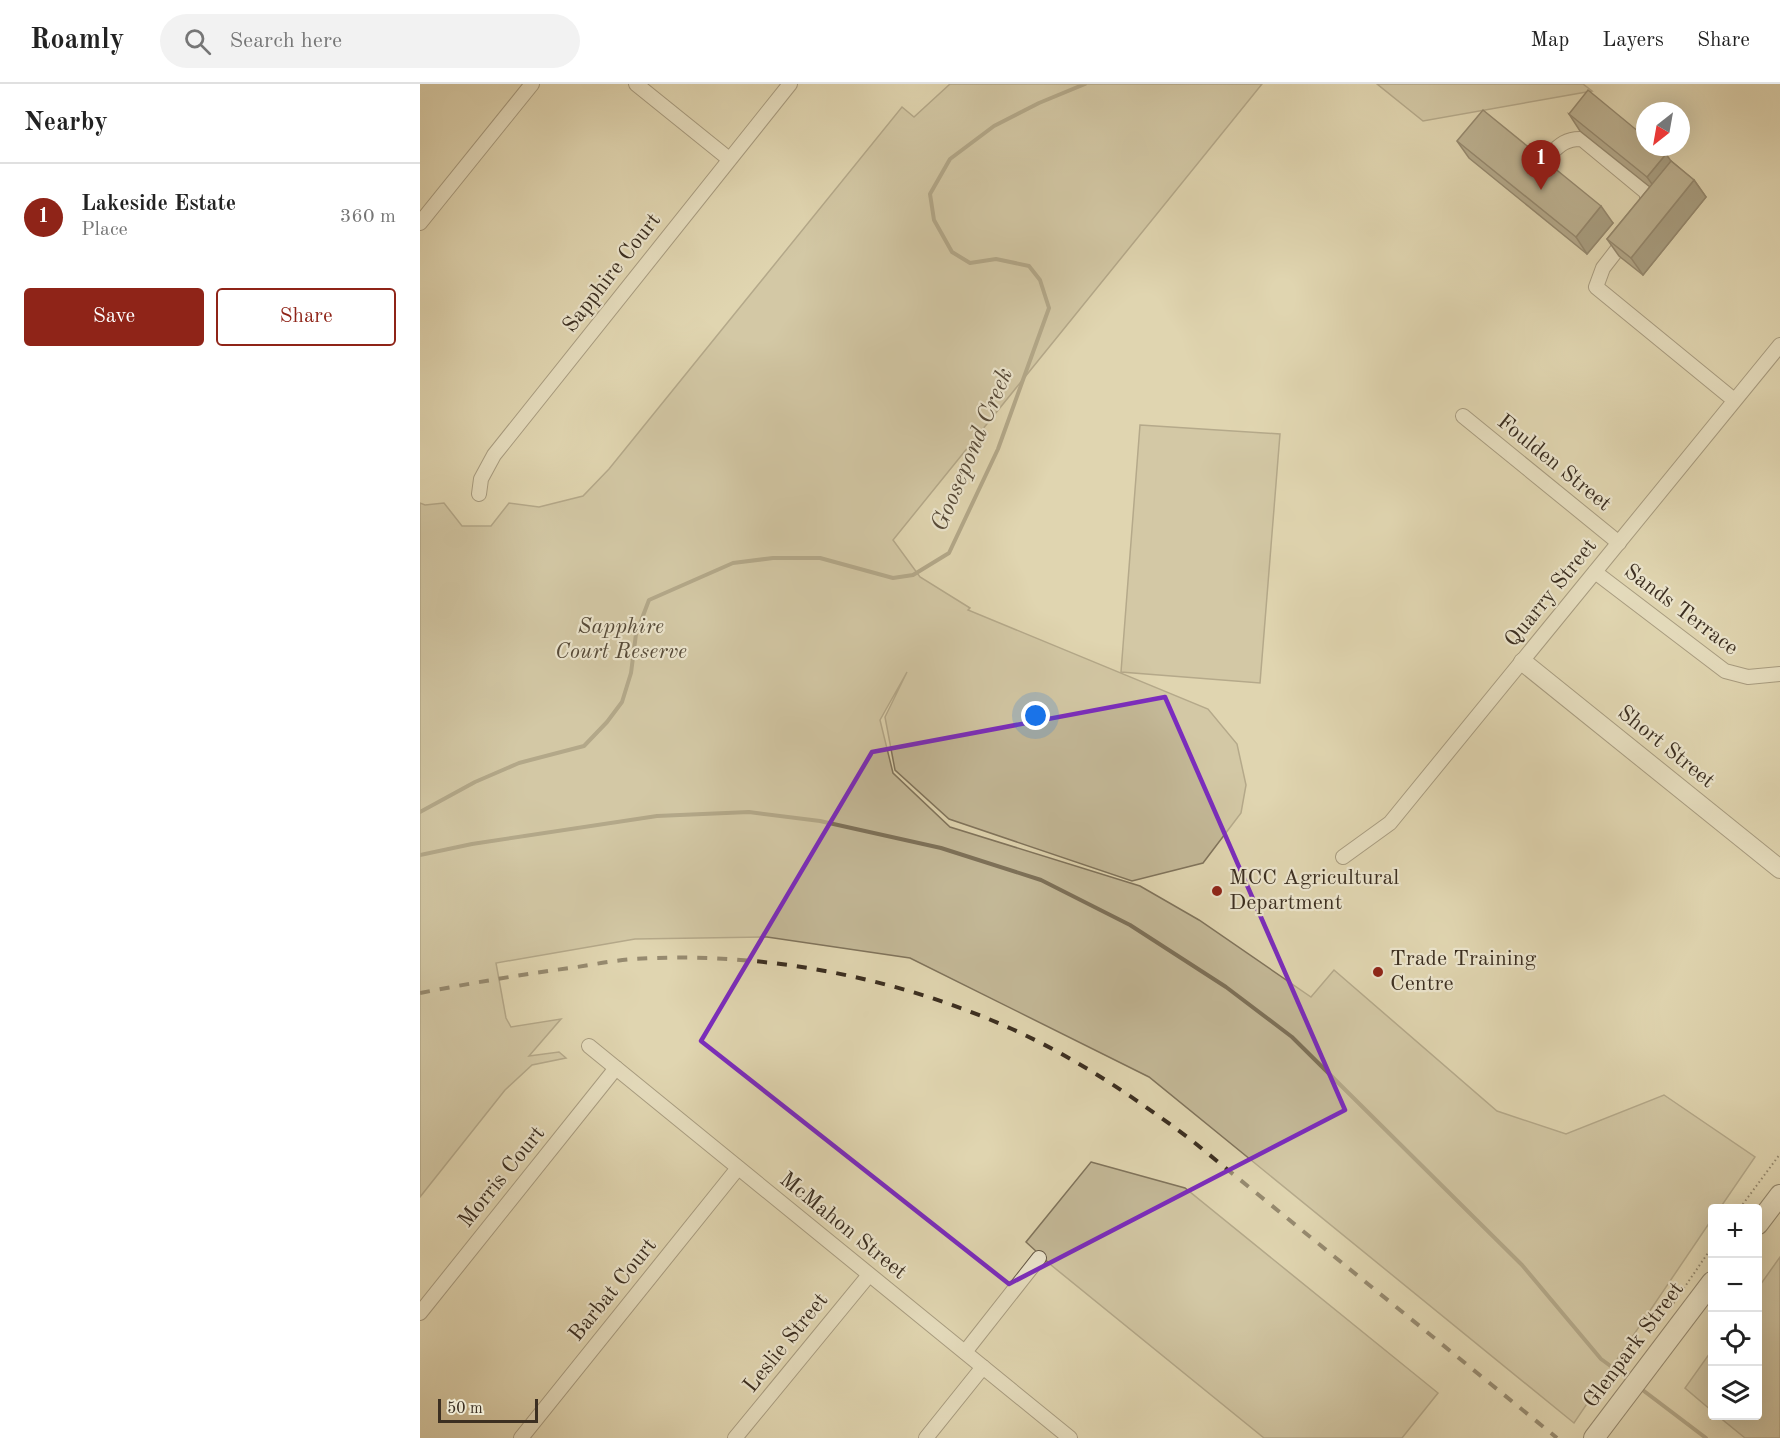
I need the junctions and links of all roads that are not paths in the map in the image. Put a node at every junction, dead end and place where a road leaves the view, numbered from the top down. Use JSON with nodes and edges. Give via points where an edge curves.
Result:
{"nodes":[{"id":1,"x":532,"y":84,"type":"edge"},
{"id":2,"x":636,"y":84,"type":"edge"},
{"id":3,"x":790,"y":84,"type":"edge"},
{"id":4,"x":729,"y":159,"type":"junction"},
{"id":5,"x":1545,"y":159,"type":"edge"},
{"id":6,"x":420,"y":223,"type":"edge"},
{"id":7,"x":1780,"y":345,"type":"edge"},
{"id":8,"x":1734,"y":400,"type":"junction"},
{"id":9,"x":1463,"y":416,"type":"dead end"},
{"id":10,"x":479,"y":494,"type":"dead end"},
{"id":11,"x":1619,"y":543,"type":"junction"},
{"id":12,"x":1596,"y":572,"type":"junction"},
{"id":13,"x":1523,"y":662,"type":"junction"},
{"id":14,"x":1780,"y":674,"type":"edge"},
{"id":15,"x":1343,"y":857,"type":"dead end"},
{"id":16,"x":1780,"y":869,"type":"edge"},
{"id":17,"x":589,"y":1046,"type":"dead end"},
{"id":18,"x":616,"y":1068,"type":"junction"},
{"id":19,"x":738,"y":1168,"type":"junction"},
{"id":20,"x":1780,"y":1195,"type":"edge"},
{"id":21,"x":1762,"y":1219,"type":"edge"},
{"id":22,"x":1039,"y":1258,"type":"dead end"},
{"id":23,"x":869,"y":1275,"type":"junction"},
{"id":24,"x":1708,"y":1288,"type":"edge"},
{"id":25,"x":420,"y":1312,"type":"edge"},
{"id":26,"x":964,"y":1352,"type":"junction"},
{"id":27,"x":983,"y":1367,"type":"junction"},
{"id":28,"x":521,"y":1438,"type":"edge"},
{"id":29,"x":735,"y":1438,"type":"edge"},
{"id":30,"x":926,"y":1438,"type":"edge"},
{"id":31,"x":1070,"y":1438,"type":"edge"},
{"id":32,"x":1594,"y":1438,"type":"edge"}],
"edges":[{"from":1,"to":6,"type":"street"},
{"from":2,"to":4,"type":"street"},
{"from":3,"to":4,"type":"street","name":"Sapphire Court"},
{"from":4,"to":10,"type":"street","name":"Sapphire Court","via":[[494,455],[481,480]]},
{"from":5,"to":8,"type":"street","via":[[1572,138],[1582,139],[1646,192],[1649,204],[1603,268],[1596,287]]},
{"from":7,"to":8,"type":"street","name":"Quarry Street"},
{"from":8,"to":11,"type":"street","name":"Quarry Street"},
{"from":9,"to":11,"type":"street","name":"Foulden Street"},
{"from":11,"to":12,"type":"street","name":"Quarry Street"},
{"from":12,"to":13,"type":"street","name":"Quarry Street"},
{"from":12,"to":14,"type":"street","name":"Sands Terrace","via":[[1725,672],[1748,677]]},
{"from":13,"to":15,"type":"street","name":"Quarry Street","via":[[1390,823]]},
{"from":13,"to":16,"type":"street","name":"Short Street"},
{"from":17,"to":18,"type":"street","name":"McMahon Street"},
{"from":18,"to":19,"type":"street","name":"McMahon Street"},
{"from":18,"to":25,"type":"street","name":"Morris Court"},
{"from":19,"to":23,"type":"street","name":"McMahon Street"},
{"from":19,"to":28,"type":"street","name":"Barbat Court"},
{"from":20,"to":21,"type":"main road"},
{"from":22,"to":26,"type":"street"},
{"from":23,"to":26,"type":"street","name":"McMahon Street"},
{"from":23,"to":29,"type":"street","name":"Leslie Street"},
{"from":24,"to":32,"type":"main road","name":"Glenpark Street"},
{"from":26,"to":27,"type":"street","name":"McMahon Street"},
{"from":27,"to":30,"type":"street"},
{"from":27,"to":31,"type":"street","name":"McMahon Street"}]}
